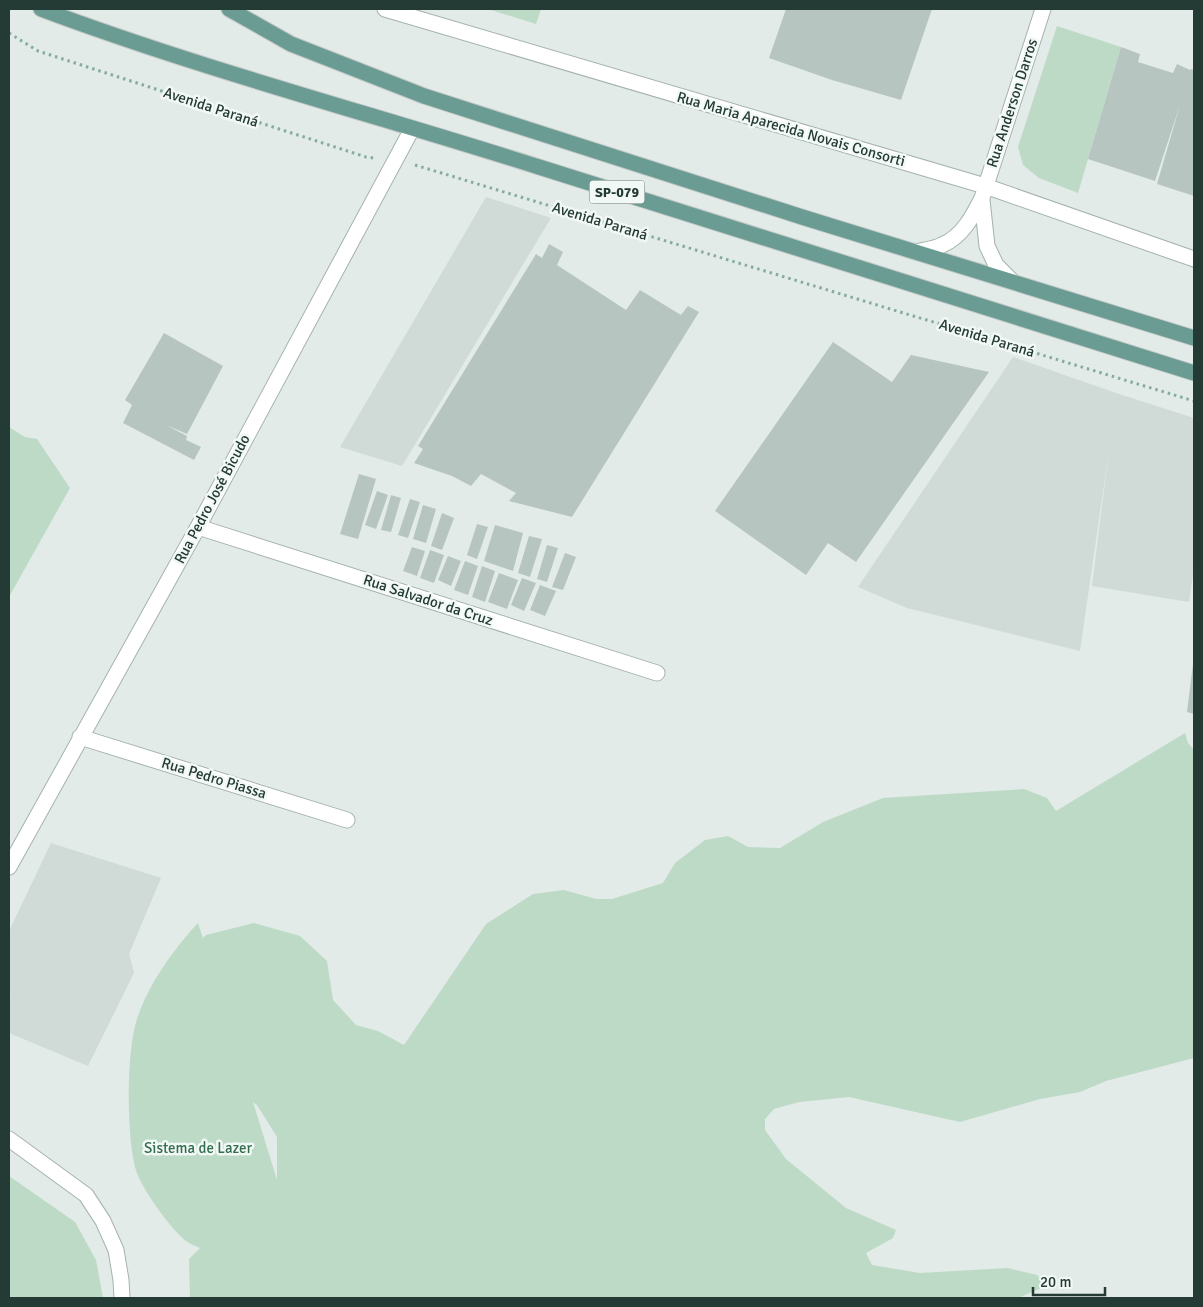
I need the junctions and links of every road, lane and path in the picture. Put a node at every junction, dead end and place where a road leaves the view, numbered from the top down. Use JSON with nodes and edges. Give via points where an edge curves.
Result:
{"nodes":[{"id":1,"x":40,"y":9,"type":"edge"},
{"id":2,"x":229,"y":9,"type":"edge"},
{"id":3,"x":385,"y":9,"type":"edge"},
{"id":4,"x":1043,"y":9,"type":"edge"},
{"id":5,"x":9,"y":33,"type":"edge"},
{"id":6,"x":412,"y":129,"type":"junction"},
{"id":7,"x":396,"y":160,"type":"junction"},
{"id":8,"x":983,"y":192,"type":"junction"},
{"id":9,"x":916,"y":252,"type":"junction"},
{"id":10,"x":1194,"y":259,"type":"edge"},
{"id":11,"x":1013,"y":282,"type":"junction"},
{"id":12,"x":1194,"y":338,"type":"edge"},
{"id":13,"x":1194,"y":373,"type":"edge"},
{"id":14,"x":1194,"y":401,"type":"edge"},
{"id":15,"x":198,"y":528,"type":"junction"},
{"id":16,"x":657,"y":673,"type":"dead end"},
{"id":17,"x":80,"y":737,"type":"junction"},
{"id":18,"x":347,"y":820,"type":"dead end"},
{"id":19,"x":9,"y":867,"type":"edge"},
{"id":20,"x":9,"y":1139,"type":"edge"},
{"id":21,"x":122,"y":1298,"type":"edge"}],
"edges":[{"from":1,"to":6,"type":"main road","name":"Avenida Paraná","number":"SP-079"},
{"from":2,"to":9,"type":"main road","number":"SP-079","via":[[291,44],[424,96]]},
{"from":3,"to":8,"type":"street","name":"Rua Maria Aparecida Novais Consorti"},
{"from":4,"to":8,"type":"street","name":"Rua Anderson Darros"},
{"from":5,"to":7,"type":"path","name":"Avenida Paraná","via":[[38,51],[366,157]]},
{"from":6,"to":7,"type":"street","name":"Rua Pedro José Bicudo"},
{"from":6,"to":13,"type":"main road","name":"Avenida Paraná","number":"SP-079"},
{"from":7,"to":14,"type":"path","name":"Avenida Paraná"},
{"from":7,"to":15,"type":"street","name":"Rua Pedro José Bicudo"},
{"from":8,"to":9,"type":"street","name":"Rua Anderson Darros","via":[[972,219],[955,237],[942,245]]},
{"from":8,"to":10,"type":"street","name":"Rua Maria Aparecida Novais Consorti"},
{"from":8,"to":11,"type":"street","name":"Rua Anderson Darros","via":[[987,246],[996,265]]},
{"from":9,"to":11,"type":"main road","number":"SP-079"},
{"from":11,"to":12,"type":"main road","number":"SP-079"},
{"from":15,"to":16,"type":"street","name":"Rua Salvador da Cruz"},
{"from":15,"to":17,"type":"street","name":"Rua Pedro José Bicudo"},
{"from":17,"to":18,"type":"street","name":"Rua Pedro Piassa"},
{"from":17,"to":19,"type":"street","name":"Rua Pedro José Bicudo"},
{"from":20,"to":21,"type":"street","via":[[86,1195],[116,1250]]}]}
